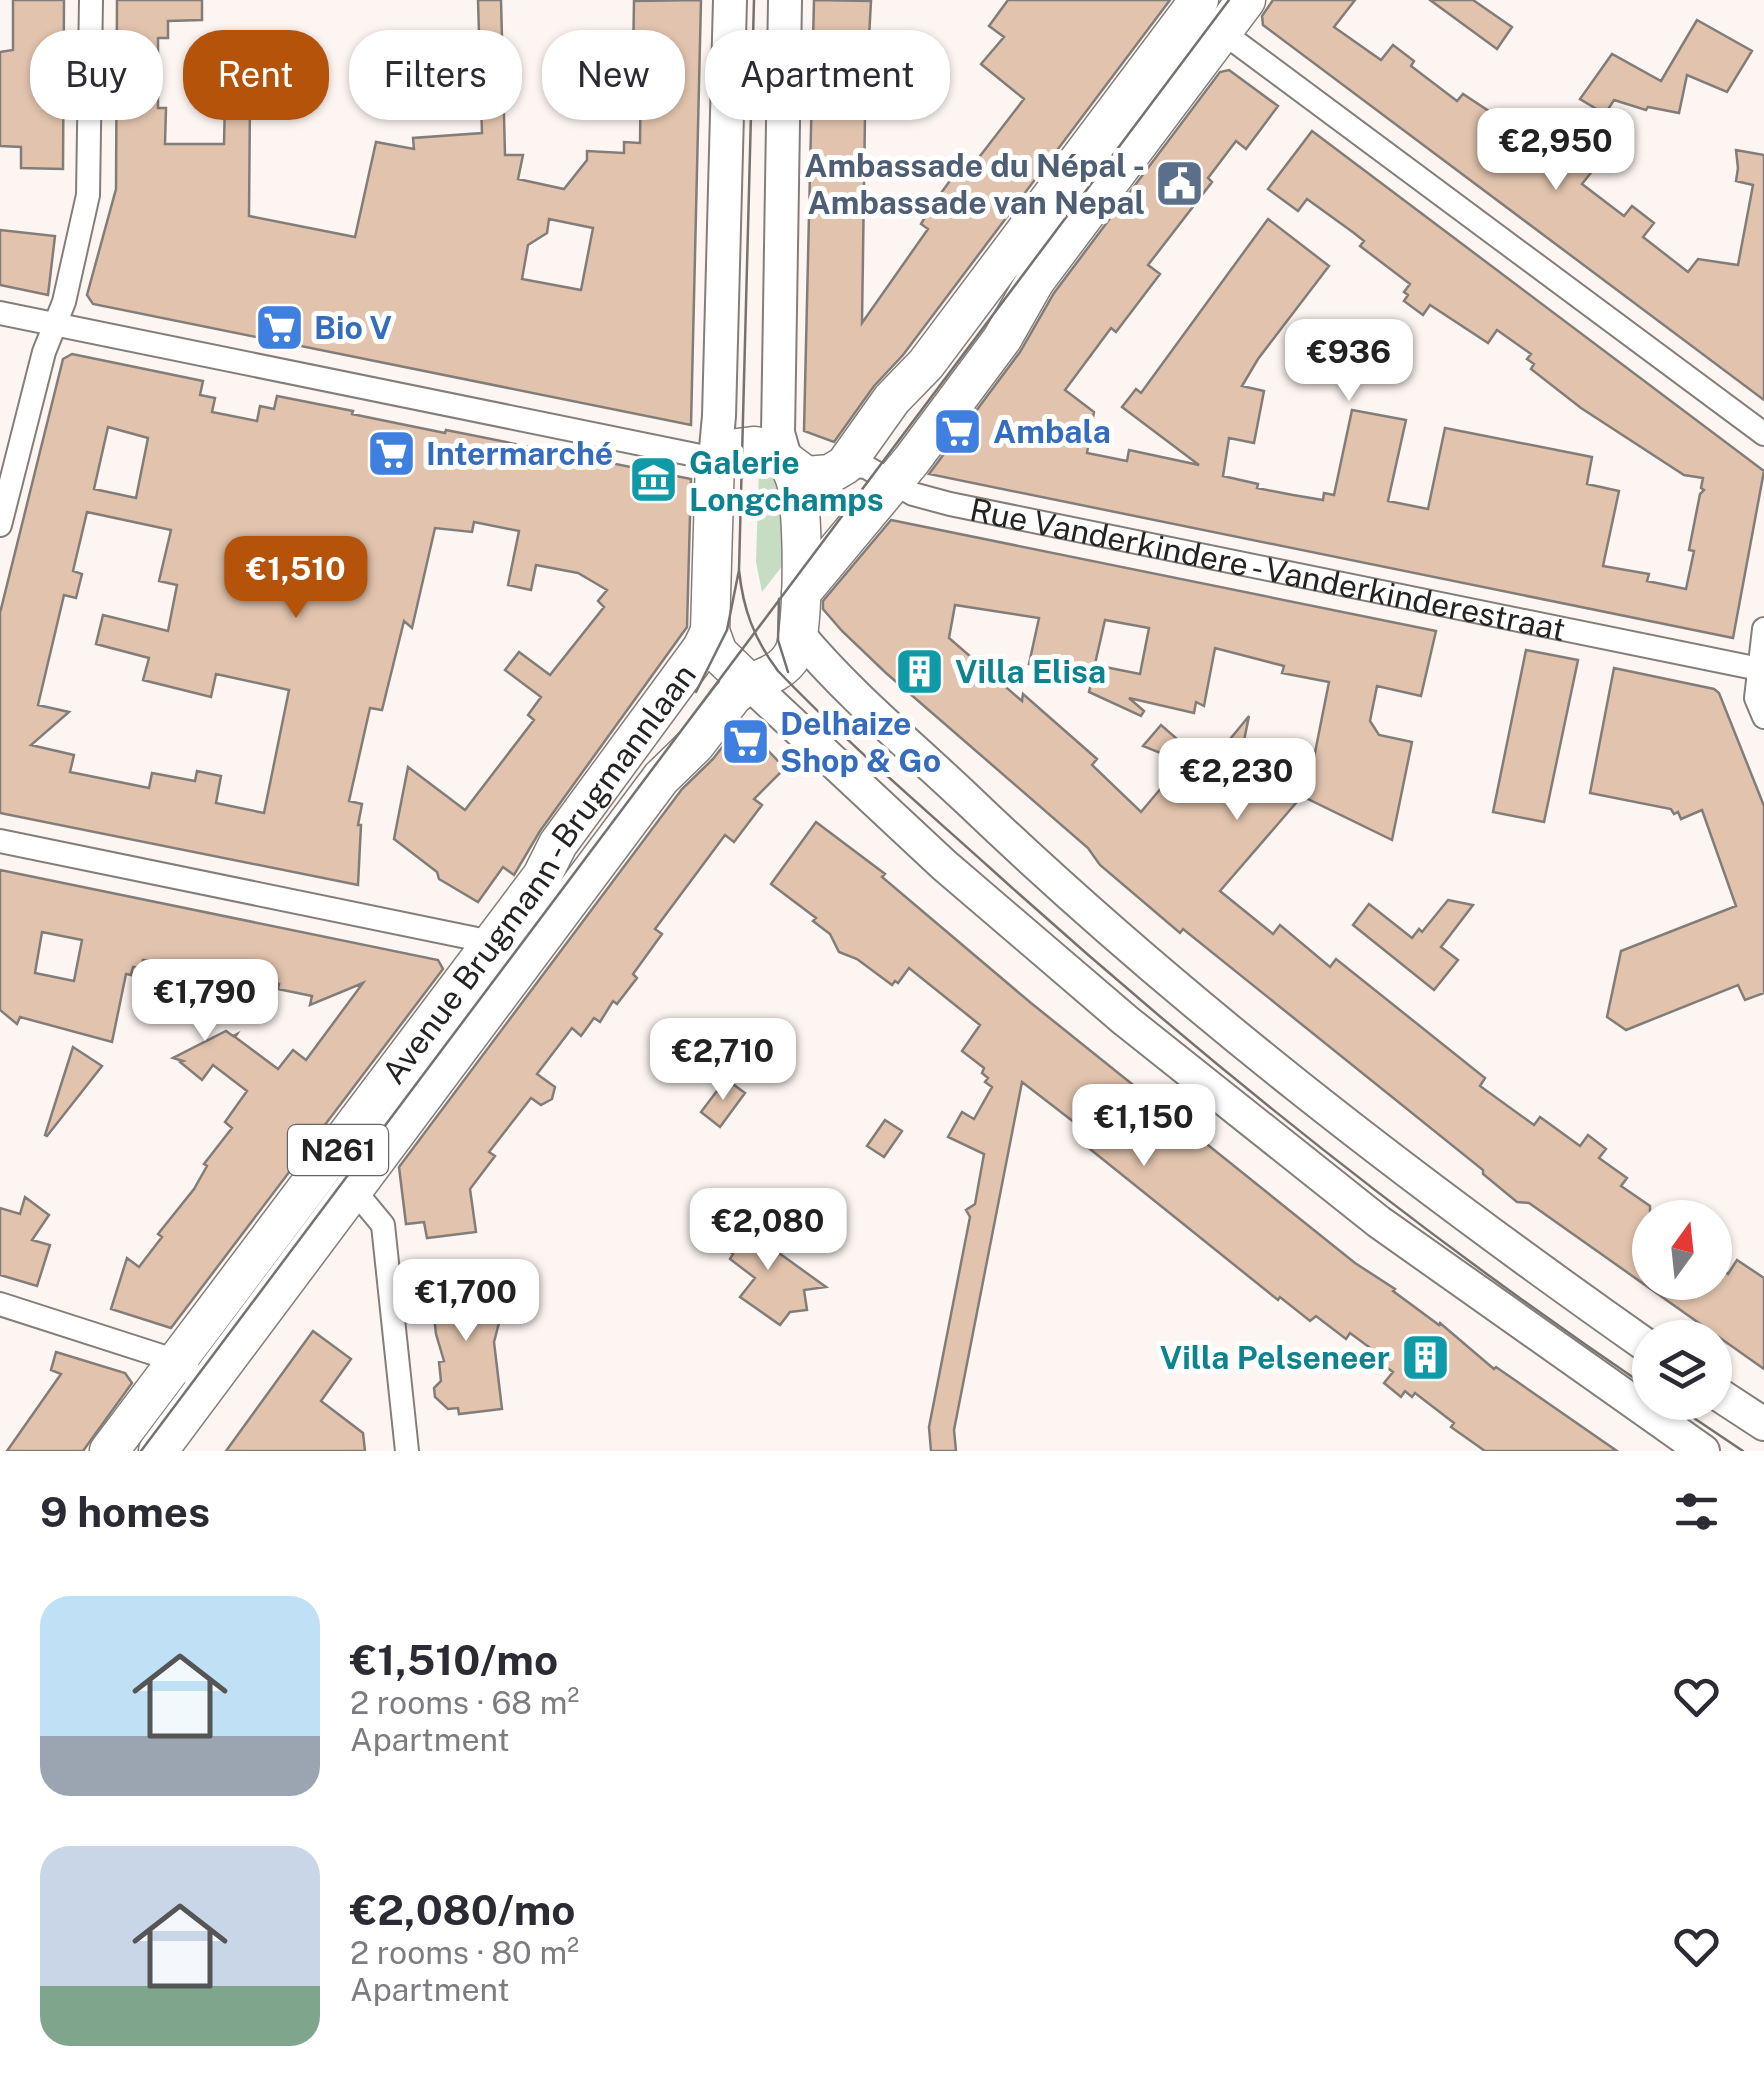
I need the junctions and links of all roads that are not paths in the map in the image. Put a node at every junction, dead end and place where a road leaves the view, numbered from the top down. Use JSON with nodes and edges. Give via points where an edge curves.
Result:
{"nodes":[{"id":1,"x":91,"y":0,"type":"edge"},
{"id":2,"x":730,"y":0,"type":"edge"},
{"id":3,"x":786,"y":0,"type":"edge"},
{"id":4,"x":1246,"y":0,"type":"edge"},
{"id":5,"x":1204,"y":14,"type":"edge"},
{"id":6,"x":0,"y":313,"type":"edge"},
{"id":7,"x":55,"y":324,"type":"junction"},
{"id":8,"x":1764,"y":434,"type":"edge"},
{"id":9,"x":715,"y":459,"type":"junction"},
{"id":10,"x":786,"y":461,"type":"junction"},
{"id":11,"x":845,"y":465,"type":"junction"},
{"id":12,"x":892,"y":483,"type":"junction"},
{"id":13,"x":0,"y":524,"type":"edge"},
{"id":14,"x":801,"y":593,"type":"junction"},
{"id":15,"x":1764,"y":629,"type":"edge"},
{"id":16,"x":710,"y":630,"type":"junction"},
{"id":17,"x":799,"y":635,"type":"junction"},
{"id":18,"x":1761,"y":669,"type":"edge"},
{"id":19,"x":749,"y":683,"type":"junction"},
{"id":20,"x":1764,"y":717,"type":"edge"},
{"id":21,"x":0,"y":841,"type":"edge"},
{"id":22,"x":490,"y":942,"type":"junction"},
{"id":23,"x":526,"y":958,"type":"junction"},
{"id":24,"x":340,"y":1177,"type":"junction"},
{"id":25,"x":0,"y":1304,"type":"edge"},
{"id":26,"x":1632,"y":1335,"type":"edge"},
{"id":27,"x":177,"y":1361,"type":"junction"},
{"id":28,"x":206,"y":1386,"type":"junction"},
{"id":29,"x":1732,"y":1403,"type":"edge"},
{"id":30,"x":1764,"y":1424,"type":"edge"},
{"id":31,"x":109,"y":1451,"type":"edge"},
{"id":32,"x":158,"y":1451,"type":"edge"},
{"id":33,"x":408,"y":1451,"type":"edge"},
{"id":34,"x":1703,"y":1451,"type":"edge"}],
"edges":[{"from":1,"to":7,"type":"street","via":[[88,195]]},
{"from":2,"to":9,"type":"main road"},
{"from":3,"to":10,"type":"main road","via":[[778,433]]},
{"from":4,"to":5,"type":"main road"},
{"from":5,"to":8,"type":"street"},
{"from":5,"to":11,"type":"main road"},
{"from":5,"to":12,"type":"main road","via":[[1002,339]]},
{"from":6,"to":7,"type":"street"},
{"from":7,"to":9,"type":"street"},
{"from":7,"to":13,"type":"street"},
{"from":9,"to":10,"type":"main road","via":[[753,446]]},
{"from":9,"to":16,"type":"main road"},
{"from":10,"to":11,"type":"main road","name":"Rue Vanderkindere - Vanderkinderestraat","via":[[806,476]]},
{"from":10,"to":14,"type":"main road","via":[[799,502]]},
{"from":11,"to":12,"type":"street","name":"Rue Vanderkindere - Vanderkinderestraat","via":[[866,466]]},
{"from":12,"to":14,"type":"main road"},
{"from":12,"to":18,"type":"street","name":"Rue Vanderkindere - Vanderkinderestraat","via":[[950,504]]},
{"from":14,"to":17,"type":"main road"},
{"from":15,"to":18,"type":"street"},
{"from":16,"to":19,"type":"main road","via":[[718,653]]},
{"from":16,"to":22,"type":"main road","name":"Avenue Brugmann - Brugmannlaan","number":"N261"},
{"from":17,"to":19,"type":"main road","name":"Avenue Brugmann - Brugmannlaan","via":[[787,662]]},
{"from":17,"to":26,"type":"main road","via":[[1020,850],[1176,987],[1386,1155]]},
{"from":18,"to":20,"type":"street","via":[[1756,698]]},
{"from":19,"to":23,"type":"main road","name":"Avenue Brugmann - Brugmannlaan","number":"N261","via":[[662,778]]},
{"from":19,"to":34,"type":"main road","via":[[944,865],[1125,1020],[1379,1222]]},
{"from":21,"to":22,"type":"street"},
{"from":22,"to":23,"type":"street"},
{"from":22,"to":24,"type":"main road","name":"Avenue Brugmann - Brugmannlaan","number":"N261"},
{"from":23,"to":24,"type":"main road","name":"Avenue Brugmann - Brugmannlaan","number":"N261"},
{"from":24,"to":27,"type":"main road","name":"Avenue Brugmann - Brugmannlaan","number":"N261"},
{"from":24,"to":28,"type":"main road","name":"Avenue Brugmann - Brugmannlaan","number":"N261"},
{"from":24,"to":33,"type":"street","via":[[383,1225]]},
{"from":25,"to":27,"type":"street"},
{"from":27,"to":28,"type":"street"},
{"from":27,"to":31,"type":"main road","name":"Avenue Brugmann - Brugmannlaan","number":"N261"},
{"from":28,"to":32,"type":"main road","name":"Avenue Brugmann - Brugmannlaan","number":"N261"},
{"from":29,"to":30,"type":"main road"}]}
